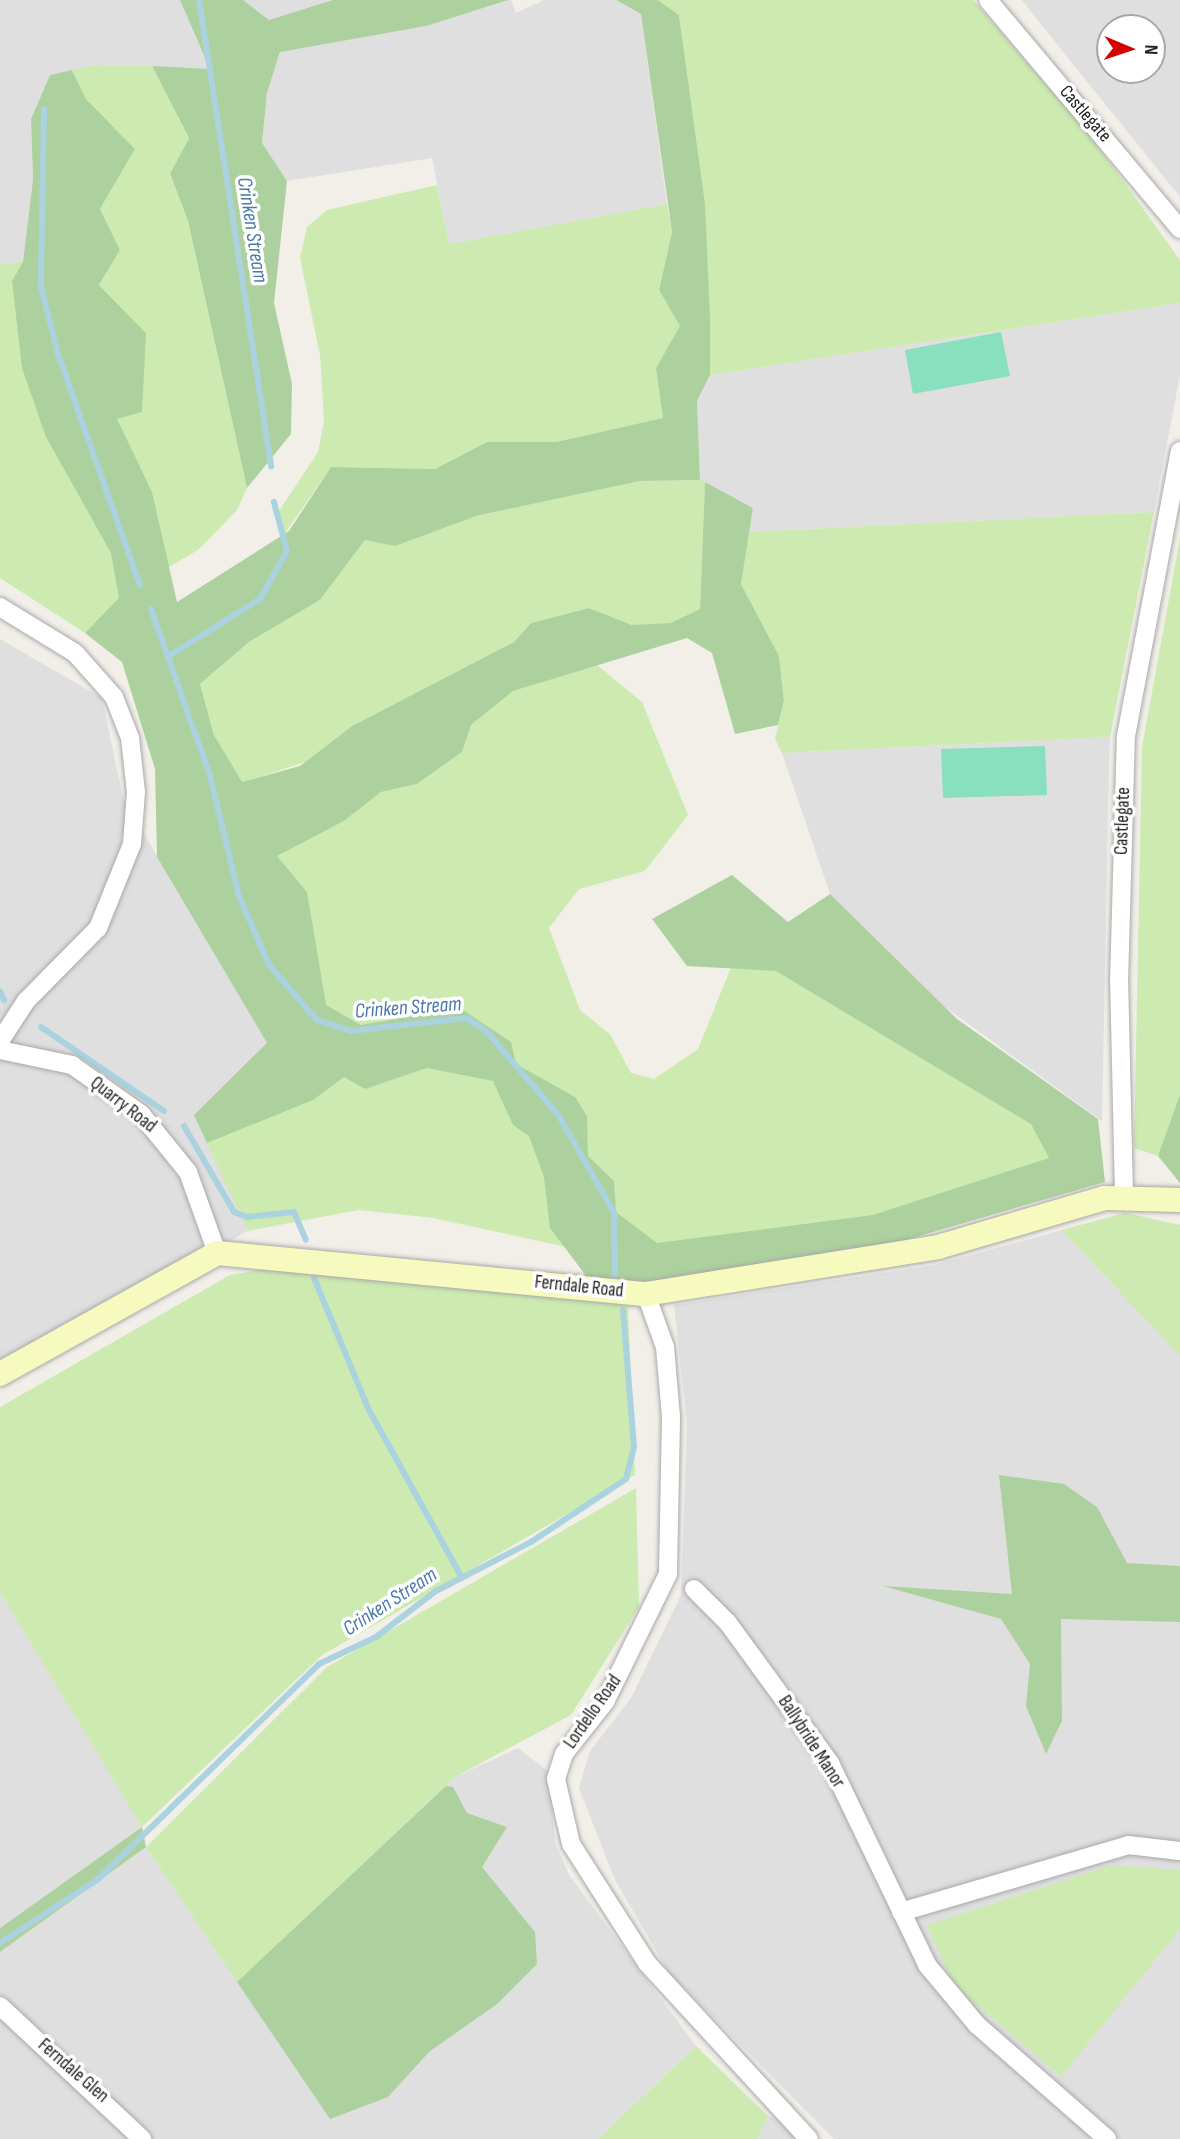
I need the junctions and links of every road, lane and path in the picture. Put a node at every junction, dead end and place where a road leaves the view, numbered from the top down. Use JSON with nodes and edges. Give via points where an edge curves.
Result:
{"nodes":[{"id":1,"x":988,"y":0,"type":"edge"},
{"id":2,"x":1180,"y":229,"type":"edge"},
{"id":3,"x":1180,"y":452,"type":"edge"},
{"id":4,"x":0,"y":607,"type":"edge"},
{"id":5,"x":0,"y":1041,"type":"edge"},
{"id":6,"x":0,"y":1050,"type":"edge"},
{"id":7,"x":1124,"y":1196,"type":"junction"},
{"id":8,"x":1180,"y":1200,"type":"edge"},
{"id":9,"x":216,"y":1253,"type":"junction"},
{"id":10,"x":646,"y":1294,"type":"junction"},
{"id":11,"x":0,"y":1374,"type":"edge"},
{"id":12,"x":694,"y":1589,"type":"dead end"},
{"id":13,"x":1180,"y":1851,"type":"edge"},
{"id":14,"x":901,"y":1912,"type":"junction"},
{"id":15,"x":0,"y":2006,"type":"edge"},
{"id":16,"x":142,"y":2139,"type":"edge"},
{"id":17,"x":809,"y":2139,"type":"edge"},
{"id":18,"x":1107,"y":2139,"type":"edge"}],
"edges":[{"from":1,"to":2,"type":"street","name":"Castlegate"},
{"from":3,"to":7,"type":"street","name":"Castlegate","via":[[1126,736],[1119,994]]},
{"from":4,"to":5,"type":"street","via":[[75,653],[114,697],[130,738],[136,792],[132,844],[99,928],[26,1001]]},
{"from":6,"to":9,"type":"street","name":"Quarry Road","via":[[72,1065],[141,1114],[188,1172]]},
{"from":7,"to":8,"type":"street","name":"Ferndale Road"},
{"from":7,"to":10,"type":"street","name":"Ferndale Road","via":[[938,1247]]},
{"from":9,"to":10,"type":"street","name":"Ferndale Road"},
{"from":9,"to":11,"type":"street"},
{"from":10,"to":17,"type":"street","name":"Lordello Road","via":[[665,1347],[671,1417],[668,1574],[629,1658],[564,1754],[556,1779],[571,1844],[647,1963]]},
{"from":12,"to":14,"type":"street","name":"Ballybride Manor","via":[[728,1623],[830,1763]]},
{"from":13,"to":14,"type":"street","via":[[1128,1845]]},
{"from":14,"to":18,"type":"street","name":"Ballybride Manor","via":[[927,1965],[977,2025]]},
{"from":15,"to":16,"type":"street","name":"Ferndale Glen"}]}
